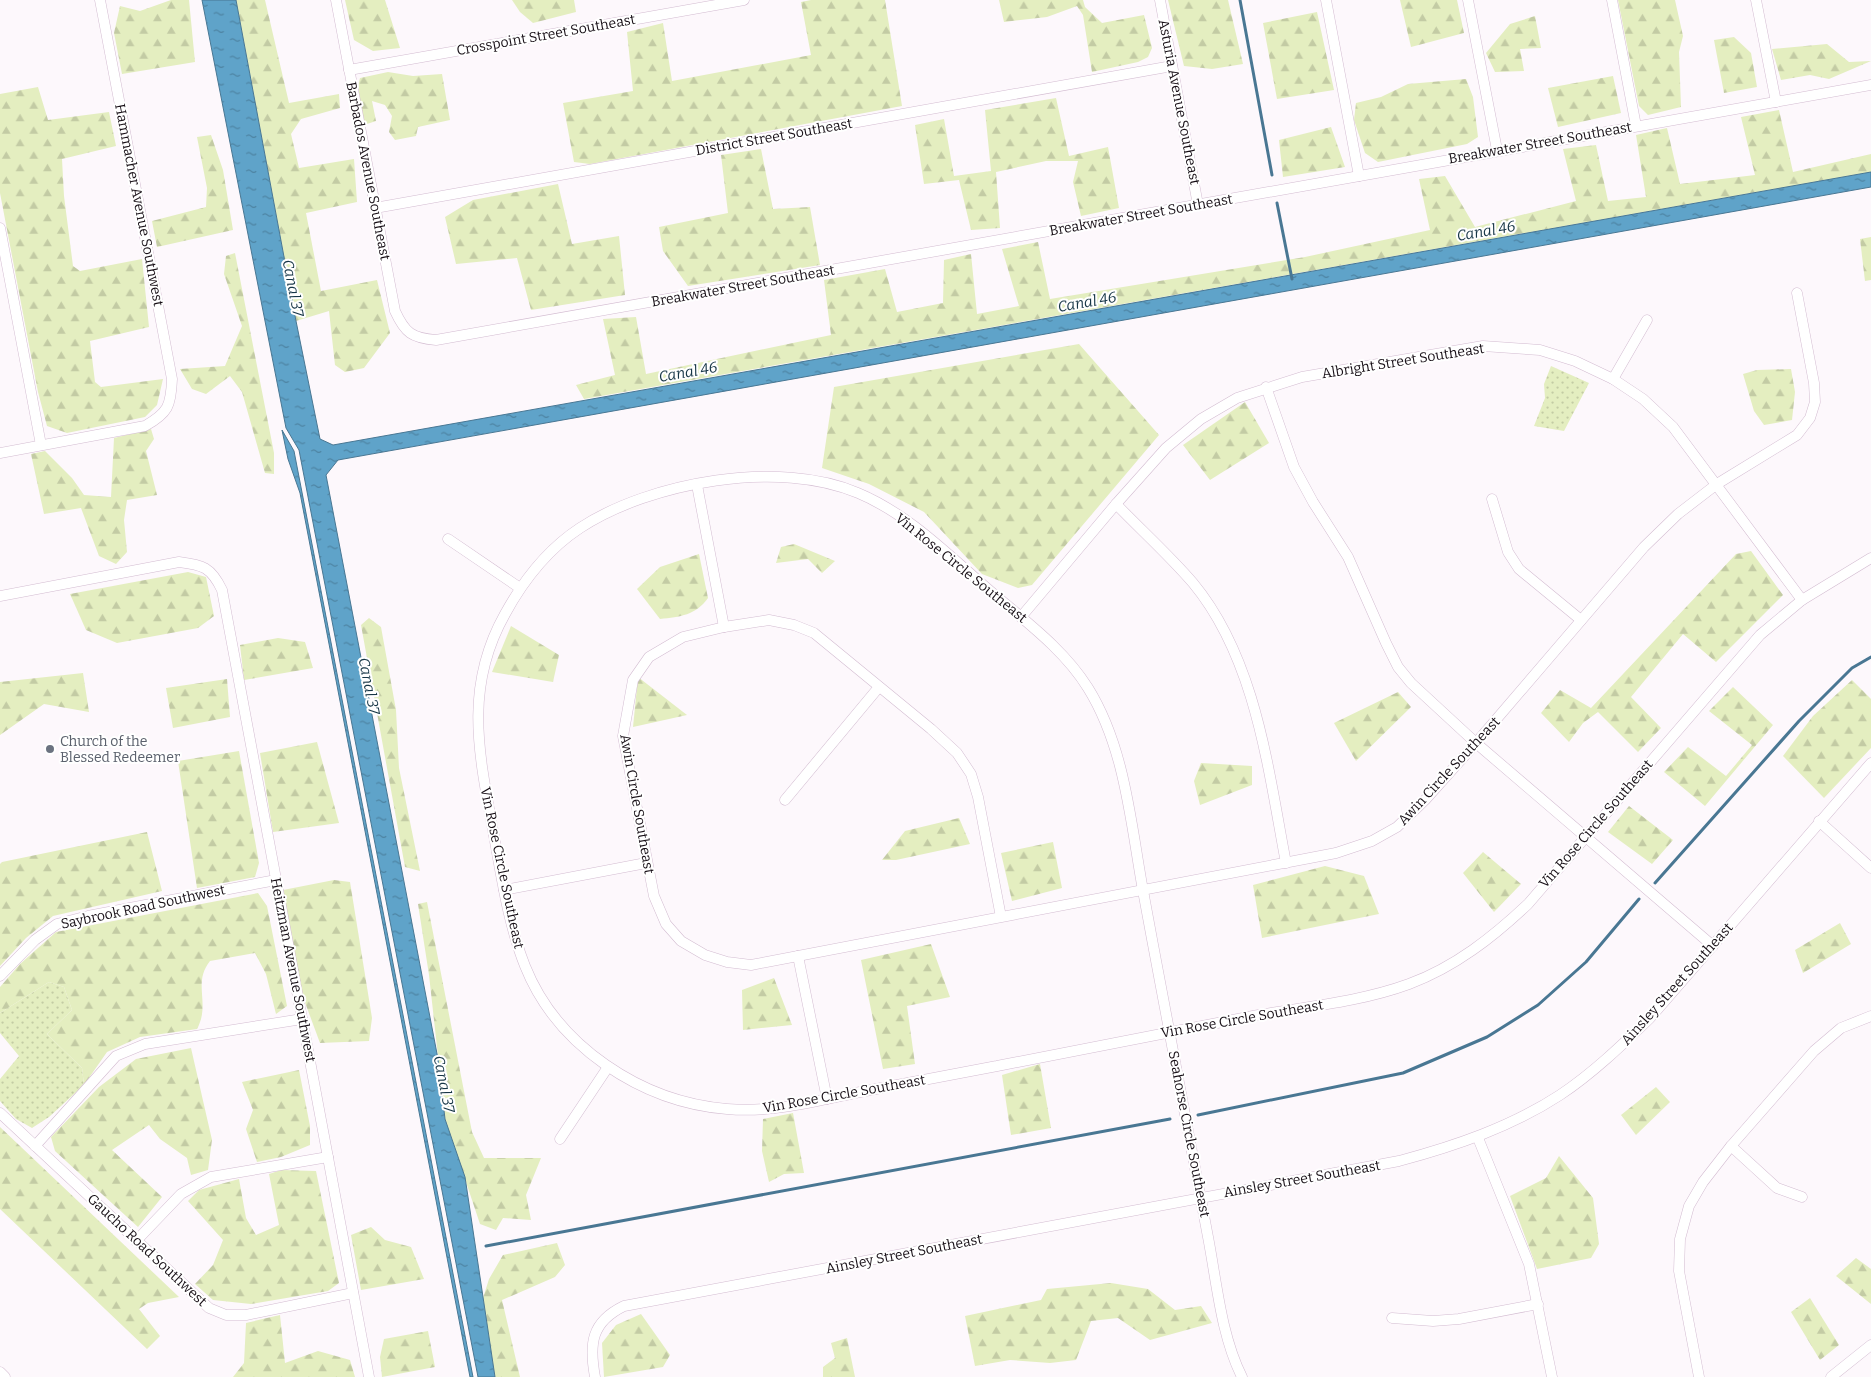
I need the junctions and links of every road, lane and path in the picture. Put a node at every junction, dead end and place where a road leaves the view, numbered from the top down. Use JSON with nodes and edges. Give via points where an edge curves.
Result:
{"nodes":[{"id":1,"x":100,"y":0,"type":"edge"},
{"id":2,"x":336,"y":0,"type":"edge"},
{"id":3,"x":744,"y":0,"type":"edge"},
{"id":4,"x":1160,"y":0,"type":"edge"},
{"id":5,"x":1326,"y":0,"type":"edge"},
{"id":6,"x":1468,"y":0,"type":"edge"},
{"id":7,"x":1612,"y":0,"type":"edge"},
{"id":8,"x":1756,"y":0,"type":"edge"},
{"id":9,"x":1172,"y":66,"type":"junction"},
{"id":10,"x":349,"y":70,"type":"junction"},
{"id":11,"x":1871,"y":85,"type":"edge"},
{"id":12,"x":1776,"y":102,"type":"junction"},
{"id":13,"x":1636,"y":126,"type":"junction"},
{"id":14,"x":1497,"y":150,"type":"junction"},
{"id":15,"x":1359,"y":176,"type":"junction"},
{"id":16,"x":1198,"y":205,"type":"junction"},
{"id":17,"x":375,"y":208,"type":"junction"},
{"id":18,"x":0,"y":228,"type":"edge"},
{"id":19,"x":1797,"y":293,"type":"dead end"},
{"id":20,"x":1647,"y":320,"type":"dead end"},
{"id":21,"x":412,"y":335,"type":"joint"},
{"id":22,"x":1613,"y":379,"type":"junction"},
{"id":23,"x":1266,"y":387,"type":"junction"},
{"id":24,"x":41,"y":445,"type":"junction"},
{"id":25,"x":0,"y":453,"type":"edge"},
{"id":26,"x":1717,"y":484,"type":"junction"},
{"id":27,"x":697,"y":485,"type":"junction"},
{"id":28,"x":1492,"y":499,"type":"dead end"},
{"id":29,"x":1116,"y":504,"type":"junction"},
{"id":30,"x":448,"y":539,"type":"dead end"},
{"id":31,"x":1871,"y":558,"type":"edge"},
{"id":32,"x":520,"y":588,"type":"junction"},
{"id":33,"x":0,"y":596,"type":"edge"},
{"id":34,"x":1802,"y":600,"type":"junction"},
{"id":35,"x":1021,"y":617,"type":"junction"},
{"id":36,"x":1581,"y":620,"type":"junction"},
{"id":37,"x":724,"y":627,"type":"junction"},
{"id":38,"x":878,"y":687,"type":"junction"},
{"id":39,"x":1476,"y":743,"type":"junction"},
{"id":40,"x":1871,"y":763,"type":"edge"},
{"id":41,"x":785,"y":800,"type":"dead end"},
{"id":42,"x":1819,"y":821,"type":"junction"},
{"id":43,"x":1585,"y":835,"type":"junction"},
{"id":44,"x":646,"y":862,"type":"junction"},
{"id":45,"x":1286,"y":862,"type":"junction"},
{"id":46,"x":1871,"y":868,"type":"edge"},
{"id":47,"x":276,"y":880,"type":"junction"},
{"id":48,"x":504,"y":890,"type":"junction"},
{"id":49,"x":1143,"y":890,"type":"junction"},
{"id":50,"x":1001,"y":917,"type":"junction"},
{"id":51,"x":1713,"y":946,"type":"junction"},
{"id":52,"x":798,"y":956,"type":"junction"},
{"id":53,"x":0,"y":976,"type":"edge"},
{"id":54,"x":1871,"y":1016,"type":"edge"},
{"id":55,"x":302,"y":1019,"type":"junction"},
{"id":56,"x":1170,"y":1032,"type":"junction"},
{"id":57,"x":608,"y":1067,"type":"junction"},
{"id":58,"x":827,"y":1099,"type":"junction"},
{"id":59,"x":0,"y":1112,"type":"edge"},
{"id":60,"x":1478,"y":1138,"type":"junction"},
{"id":61,"x":560,"y":1139,"type":"dead end"},
{"id":62,"x":35,"y":1146,"type":"junction"},
{"id":63,"x":1731,"y":1146,"type":"junction"},
{"id":64,"x":328,"y":1157,"type":"junction"},
{"id":65,"x":1802,"y":1196,"type":"dead end"},
{"id":66,"x":1201,"y":1198,"type":"junction"},
{"id":67,"x":136,"y":1241,"type":"junction"},
{"id":68,"x":353,"y":1293,"type":"junction"},
{"id":69,"x":1538,"y":1304,"type":"junction"},
{"id":70,"x":1392,"y":1318,"type":"dead end"},
{"id":71,"x":1871,"y":1345,"type":"edge"},
{"id":72,"x":0,"y":1372,"type":"edge"},
{"id":73,"x":5,"y":1377,"type":"edge"},
{"id":74,"x":368,"y":1377,"type":"edge"},
{"id":75,"x":595,"y":1377,"type":"edge"},
{"id":76,"x":1242,"y":1377,"type":"edge"},
{"id":77,"x":1552,"y":1377,"type":"edge"},
{"id":78,"x":1699,"y":1377,"type":"edge"},
{"id":79,"x":1831,"y":1377,"type":"edge"}],
"edges":[{"from":1,"to":24,"type":"street","name":"Hammacher Avenue Southwest","via":[[172,380],[171,400],[160,417],[145,426]]},
{"from":2,"to":10,"type":"street","name":"Barbados Avenue Southeast"},
{"from":3,"to":10,"type":"street","name":"Crosspoint Street Southeast"},
{"from":4,"to":9,"type":"street","name":"Asturia Avenue Southeast"},
{"from":5,"to":15,"type":"street"},
{"from":6,"to":14,"type":"street"},
{"from":7,"to":13,"type":"street"},
{"from":8,"to":12,"type":"street"},
{"from":9,"to":16,"type":"street","name":"Asturia Avenue Southeast"},
{"from":9,"to":17,"type":"street","name":"District Street Southeast"},
{"from":10,"to":17,"type":"street","name":"Barbados Avenue Southeast"},
{"from":11,"to":12,"type":"street","name":"Breakwater Street Southeast"},
{"from":12,"to":13,"type":"street","name":"Breakwater Street Southeast"},
{"from":13,"to":14,"type":"street","name":"Breakwater Street Southeast"},
{"from":14,"to":15,"type":"street","name":"Breakwater Street Southeast"},
{"from":15,"to":16,"type":"street","name":"Breakwater Street Southeast"},
{"from":16,"to":21,"type":"street","name":"Breakwater Street Southeast","via":[[436,340]]},
{"from":17,"to":21,"type":"street","name":"Barbados Avenue Southeast","via":[[395,312],[402,328]]},
{"from":18,"to":24,"type":"street"},
{"from":19,"to":26,"type":"street","name":"Awin Circle Southeast","via":[[1814,383],[1815,402],[1810,418],[1797,435]]},
{"from":20,"to":22,"type":"street"},
{"from":22,"to":23,"type":"street","name":"Albright Street Southeast","via":[[1540,350],[1483,346],[1302,377]]},
{"from":22,"to":26,"type":"street","name":"Albright Street Southeast","via":[[1643,399],[1673,426]]},
{"from":23,"to":29,"type":"street","name":"Albright Street Southeast","via":[[1237,398],[1201,419],[1166,448]]},
{"from":23,"to":39,"type":"street","via":[[1294,467],[1348,556],[1398,667]]},
{"from":24,"to":25,"type":"street"},
{"from":26,"to":34,"type":"street","name":"Albright Street Southeast"},
{"from":26,"to":36,"type":"street","name":"Awin Circle Southeast","via":[[1678,514],[1644,547]]},
{"from":27,"to":32,"type":"street","name":"Vin Rose Circle Southeast","via":[[665,491],[617,507],[577,529],[546,555]]},
{"from":27,"to":35,"type":"street","name":"Vin Rose Circle Southeast","via":[[739,477],[776,476],[817,480],[853,490],[881,504],[912,526]]},
{"from":27,"to":37,"type":"street"},
{"from":28,"to":36,"type":"street","via":[[1508,552],[1519,569]]},
{"from":29,"to":35,"type":"street","name":"Albright Street Southeast"},
{"from":29,"to":45,"type":"street","via":[[1193,584],[1221,626],[1247,686],[1259,724]]},
{"from":30,"to":32,"type":"street"},
{"from":31,"to":34,"type":"street","name":"Vin Rose Circle Southeast"},
{"from":32,"to":48,"type":"street","name":"Vin Rose Circle Southeast","via":[[500,622],[486,658],[477,710],[479,758]]},
{"from":33,"to":47,"type":"street","name":"Heitzman Avenue Southwest","via":[[179,562],[206,568],[214,574],[222,590]]},
{"from":34,"to":43,"type":"street","name":"Vin Rose Circle Southeast","via":[[1760,635]]},
{"from":35,"to":49,"type":"street","name":"Vin Rose Circle Southeast","via":[[1062,654],[1086,685],[1105,720],[1117,752]]},
{"from":36,"to":39,"type":"street","name":"Awin Circle Southeast"},
{"from":37,"to":38,"type":"street","name":"Awin Circle Southeast","via":[[769,620],[794,624],[814,633]]},
{"from":37,"to":44,"type":"street","name":"Awin Circle Southeast","via":[[682,637],[649,657],[632,680],[622,736]]},
{"from":38,"to":41,"type":"street"},
{"from":38,"to":50,"type":"street","name":"Awin Circle Southeast","via":[[956,753],[970,774],[978,797]]},
{"from":39,"to":43,"type":"street"},
{"from":39,"to":45,"type":"street","name":"Awin Circle Southeast","via":[[1397,827],[1372,841],[1336,853]]},
{"from":40,"to":42,"type":"street","name":"Ainsley Street Southeast"},
{"from":42,"to":46,"type":"street"},
{"from":42,"to":51,"type":"street","name":"Ainsley Street Southeast"},
{"from":43,"to":51,"type":"street"},
{"from":43,"to":56,"type":"street","name":"Vin Rose Circle Southeast","via":[[1528,904],[1496,934],[1453,963],[1408,984],[1359,997]]},
{"from":44,"to":48,"type":"street"},
{"from":44,"to":52,"type":"street","name":"Awin Circle Southeast","via":[[654,896],[666,924],[681,941],[705,955],[727,962],[751,965]]},
{"from":45,"to":49,"type":"street","name":"Awin Circle Southeast"},
{"from":47,"to":53,"type":"street","name":"Saybrook Road Southwest","via":[[57,924],[35,940]]},
{"from":47,"to":55,"type":"street","name":"Heitzman Avenue Southwest"},
{"from":48,"to":57,"type":"street","name":"Vin Rose Circle Southeast","via":[[514,935],[527,972],[550,1011]]},
{"from":49,"to":50,"type":"street","name":"Awin Circle Southeast"},
{"from":49,"to":56,"type":"street","name":"Seahorse Circle Southeast"},
{"from":50,"to":52,"type":"street","name":"Awin Circle Southeast"},
{"from":51,"to":60,"type":"street","name":"Ainsley Street Southeast","via":[[1650,1018],[1611,1056],[1560,1095]]},
{"from":52,"to":58,"type":"street"},
{"from":54,"to":63,"type":"street","via":[[1841,1028],[1814,1051]]},
{"from":55,"to":62,"type":"street","via":[[145,1044],[116,1056]]},
{"from":55,"to":64,"type":"street","name":"Heitzman Avenue Southwest"},
{"from":56,"to":58,"type":"street","name":"Vin Rose Circle Southeast"},
{"from":56,"to":66,"type":"street","name":"Seahorse Circle Southeast"},
{"from":57,"to":58,"type":"street","name":"Vin Rose Circle Southeast","via":[[643,1087],[680,1101],[723,1109],[754,1110]]},
{"from":57,"to":61,"type":"street"},
{"from":59,"to":62,"type":"street","name":"Gaucho Road Southwest"},
{"from":60,"to":66,"type":"street","name":"Ainsley Street Southeast","via":[[1399,1161]]},
{"from":60,"to":69,"type":"street","via":[[1529,1264]]},
{"from":62,"to":67,"type":"street","name":"Gaucho Road Southwest"},
{"from":63,"to":65,"type":"street","via":[[1777,1188]]},
{"from":63,"to":78,"type":"street","via":[[1689,1206],[1680,1239],[1679,1271]]},
{"from":64,"to":67,"type":"street","via":[[211,1177],[181,1194]]},
{"from":64,"to":68,"type":"street","name":"Heitzman Avenue Southwest"},
{"from":66,"to":75,"type":"street","name":"Ainsley Street Southeast","via":[[624,1306],[610,1313],[596,1332],[592,1347]]},
{"from":66,"to":76,"type":"street","name":"Seahorse Circle Southeast","via":[[1230,1352]]},
{"from":67,"to":68,"type":"street","name":"Gaucho Road Southwest","via":[[209,1308],[226,1315],[246,1315]]},
{"from":68,"to":74,"type":"street","name":"Heitzman Avenue Southwest"},
{"from":69,"to":70,"type":"street","via":[[1459,1319]]},
{"from":69,"to":77,"type":"street"},
{"from":71,"to":79,"type":"street"},
{"from":72,"to":73,"type":"street"}]}
